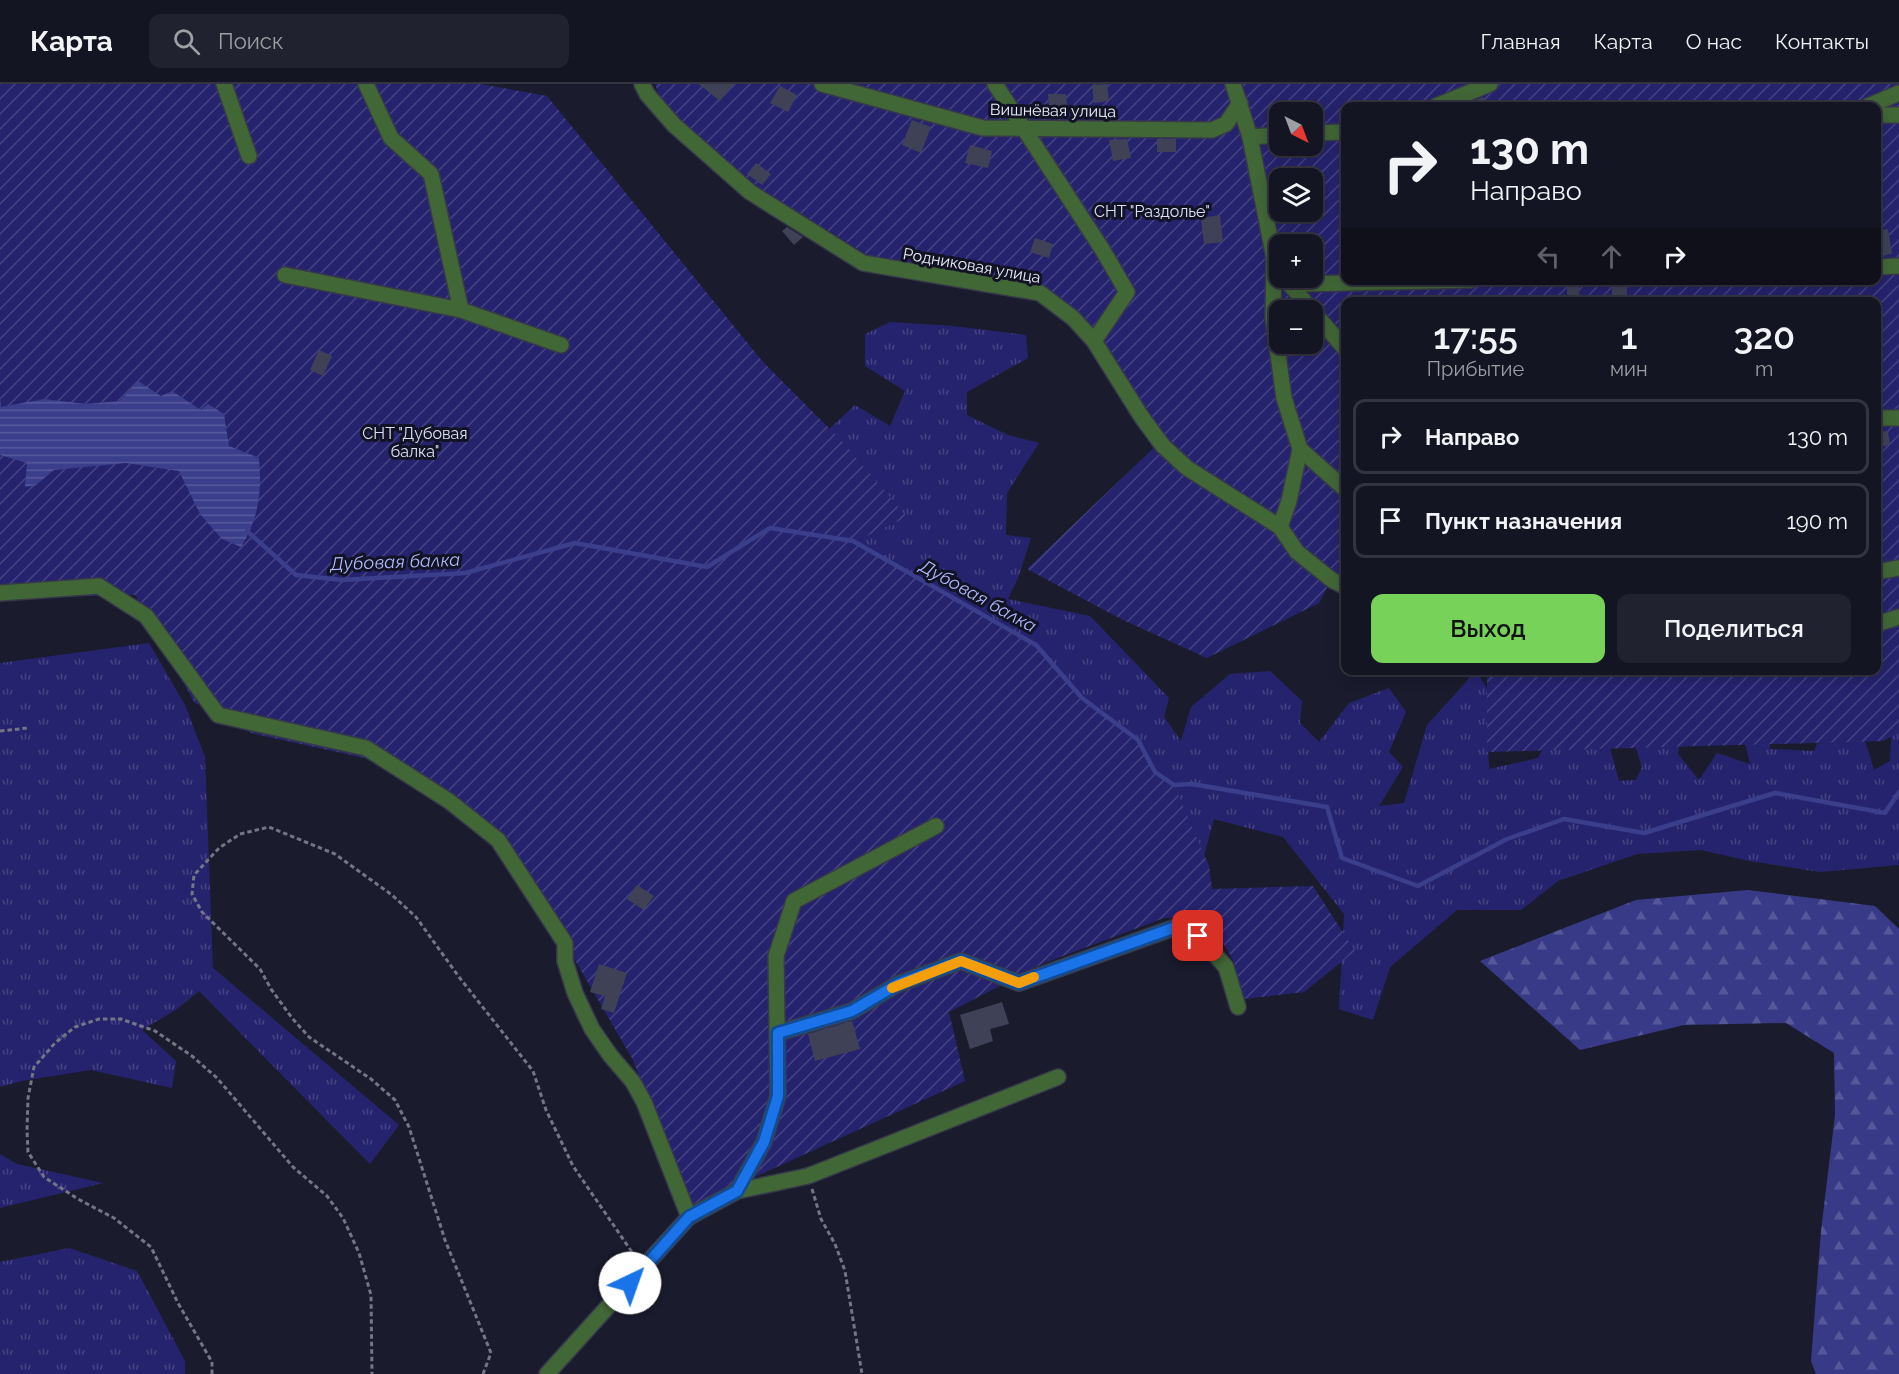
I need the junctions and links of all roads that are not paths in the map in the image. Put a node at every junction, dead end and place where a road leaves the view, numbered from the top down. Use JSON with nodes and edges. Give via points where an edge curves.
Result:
{"nodes":[{"id":1,"x":224,"y":84,"type":"edge"},
{"id":2,"x":366,"y":84,"type":"edge"},
{"id":3,"x":642,"y":84,"type":"edge"},
{"id":4,"x":822,"y":84,"type":"edge"},
{"id":5,"x":995,"y":84,"type":"edge"},
{"id":6,"x":1233,"y":84,"type":"edge"},
{"id":7,"x":1490,"y":84,"type":"edge"},
{"id":8,"x":1899,"y":93,"type":"edge"},
{"id":9,"x":1446,"y":102,"type":"edge"},
{"id":10,"x":1878,"y":102,"type":"edge"},
{"id":11,"x":1240,"y":103,"type":"junction"},
{"id":12,"x":1881,"y":115,"type":"edge"},
{"id":13,"x":1899,"y":115,"type":"edge"},
{"id":14,"x":1022,"y":129,"type":"junction"},
{"id":15,"x":1341,"y":132,"type":"edge"},
{"id":16,"x":1323,"y":133,"type":"edge"},
{"id":17,"x":1269,"y":135,"type":"edge"},
{"id":18,"x":1250,"y":136,"type":"junction"},
{"id":19,"x":249,"y":156,"type":"dead end"},
{"id":20,"x":1271,"y":234,"type":"edge"},
{"id":21,"x":1899,"y":266,"type":"edge"},
{"id":22,"x":1881,"y":267,"type":"edge"},
{"id":23,"x":285,"y":275,"type":"dead end"},
{"id":24,"x":1341,"y":283,"type":"edge"},
{"id":25,"x":1323,"y":284,"type":"edge"},
{"id":26,"x":1275,"y":288,"type":"edge"},
{"id":27,"x":1293,"y":288,"type":"edge"},
{"id":28,"x":461,"y":310,"type":"junction"},
{"id":29,"x":1094,"y":341,"type":"junction"},
{"id":30,"x":1341,"y":344,"type":"edge"},
{"id":31,"x":561,"y":345,"type":"dead end"},
{"id":32,"x":1881,"y":418,"type":"edge"},
{"id":33,"x":1899,"y":418,"type":"edge"},
{"id":34,"x":1299,"y":449,"type":"junction"},
{"id":35,"x":1341,"y":486,"type":"edge"},
{"id":36,"x":1280,"y":528,"type":"junction"},
{"id":37,"x":1899,"y":568,"type":"edge"},
{"id":38,"x":1881,"y":571,"type":"edge"},
{"id":39,"x":1341,"y":584,"type":"edge"},
{"id":40,"x":0,"y":593,"type":"edge"},
{"id":41,"x":1899,"y":617,"type":"edge"},
{"id":42,"x":1881,"y":622,"type":"edge"},
{"id":43,"x":936,"y":826,"type":"dead end"},
{"id":44,"x":1238,"y":1007,"type":"dead end"},
{"id":45,"x":778,"y":1033,"type":"junction"},
{"id":46,"x":1058,"y":1077,"type":"dead end"},
{"id":47,"x":737,"y":1191,"type":"junction"},
{"id":48,"x":689,"y":1217,"type":"junction"},
{"id":49,"x":547,"y":1374,"type":"edge"}],
"edges":[{"from":1,"to":19,"type":"street"},
{"from":2,"to":28,"type":"street","via":[[391,138],[431,174]]},
{"from":3,"to":29,"type":"street","name":"Родниковая улица","via":[[674,125],[750,192],[863,263],[1040,293],[1073,318]]},
{"from":4,"to":14,"type":"street","name":"Вишнёвая улица","via":[[983,128]]},
{"from":5,"to":14,"type":"street"},
{"from":6,"to":11,"type":"street"},
{"from":7,"to":9,"type":"street"},
{"from":8,"to":10,"type":"street"},
{"from":11,"to":14,"type":"street","name":"Вишнёвая улица","via":[[1226,124],[1212,130]]},
{"from":11,"to":18,"type":"street"},
{"from":12,"to":13,"type":"street"},
{"from":14,"to":29,"type":"street","via":[[1127,292]]},
{"from":15,"to":16,"type":"street"},
{"from":17,"to":18,"type":"street"},
{"from":18,"to":20,"type":"street"},
{"from":21,"to":22,"type":"street"},
{"from":23,"to":28,"type":"street"},
{"from":24,"to":25,"type":"street"},
{"from":26,"to":34,"type":"street","via":[[1273,318],[1284,398]]},
{"from":27,"to":30,"type":"street"},
{"from":28,"to":31,"type":"street"},
{"from":29,"to":36,"type":"street","name":"Родниковая улица","via":[[1162,446],[1187,468]]},
{"from":32,"to":33,"type":"street"},
{"from":34,"to":35,"type":"street"},
{"from":34,"to":36,"type":"street"},
{"from":36,"to":39,"type":"street","name":"Родниковая улица","via":[[1297,552]]},
{"from":37,"to":38,"type":"street"},
{"from":40,"to":48,"type":"street","via":[[99,586],[147,616],[218,715],[366,748],[449,801],[498,840],[565,943],[565,961],[575,993],[592,1029],[645,1102]]},
{"from":41,"to":42,"type":"street"},
{"from":43,"to":45,"type":"street","via":[[794,901],[776,956]]},
{"from":44,"to":45,"type":"street","via":[[1226,967],[1198,936],[1173,928],[1019,983],[961,961],[898,984],[852,1011]]},
{"from":45,"to":47,"type":"street","via":[[778,1096],[764,1142]]},
{"from":46,"to":47,"type":"street","via":[[808,1176]]},
{"from":47,"to":48,"type":"street"},
{"from":48,"to":49,"type":"street"}]}
